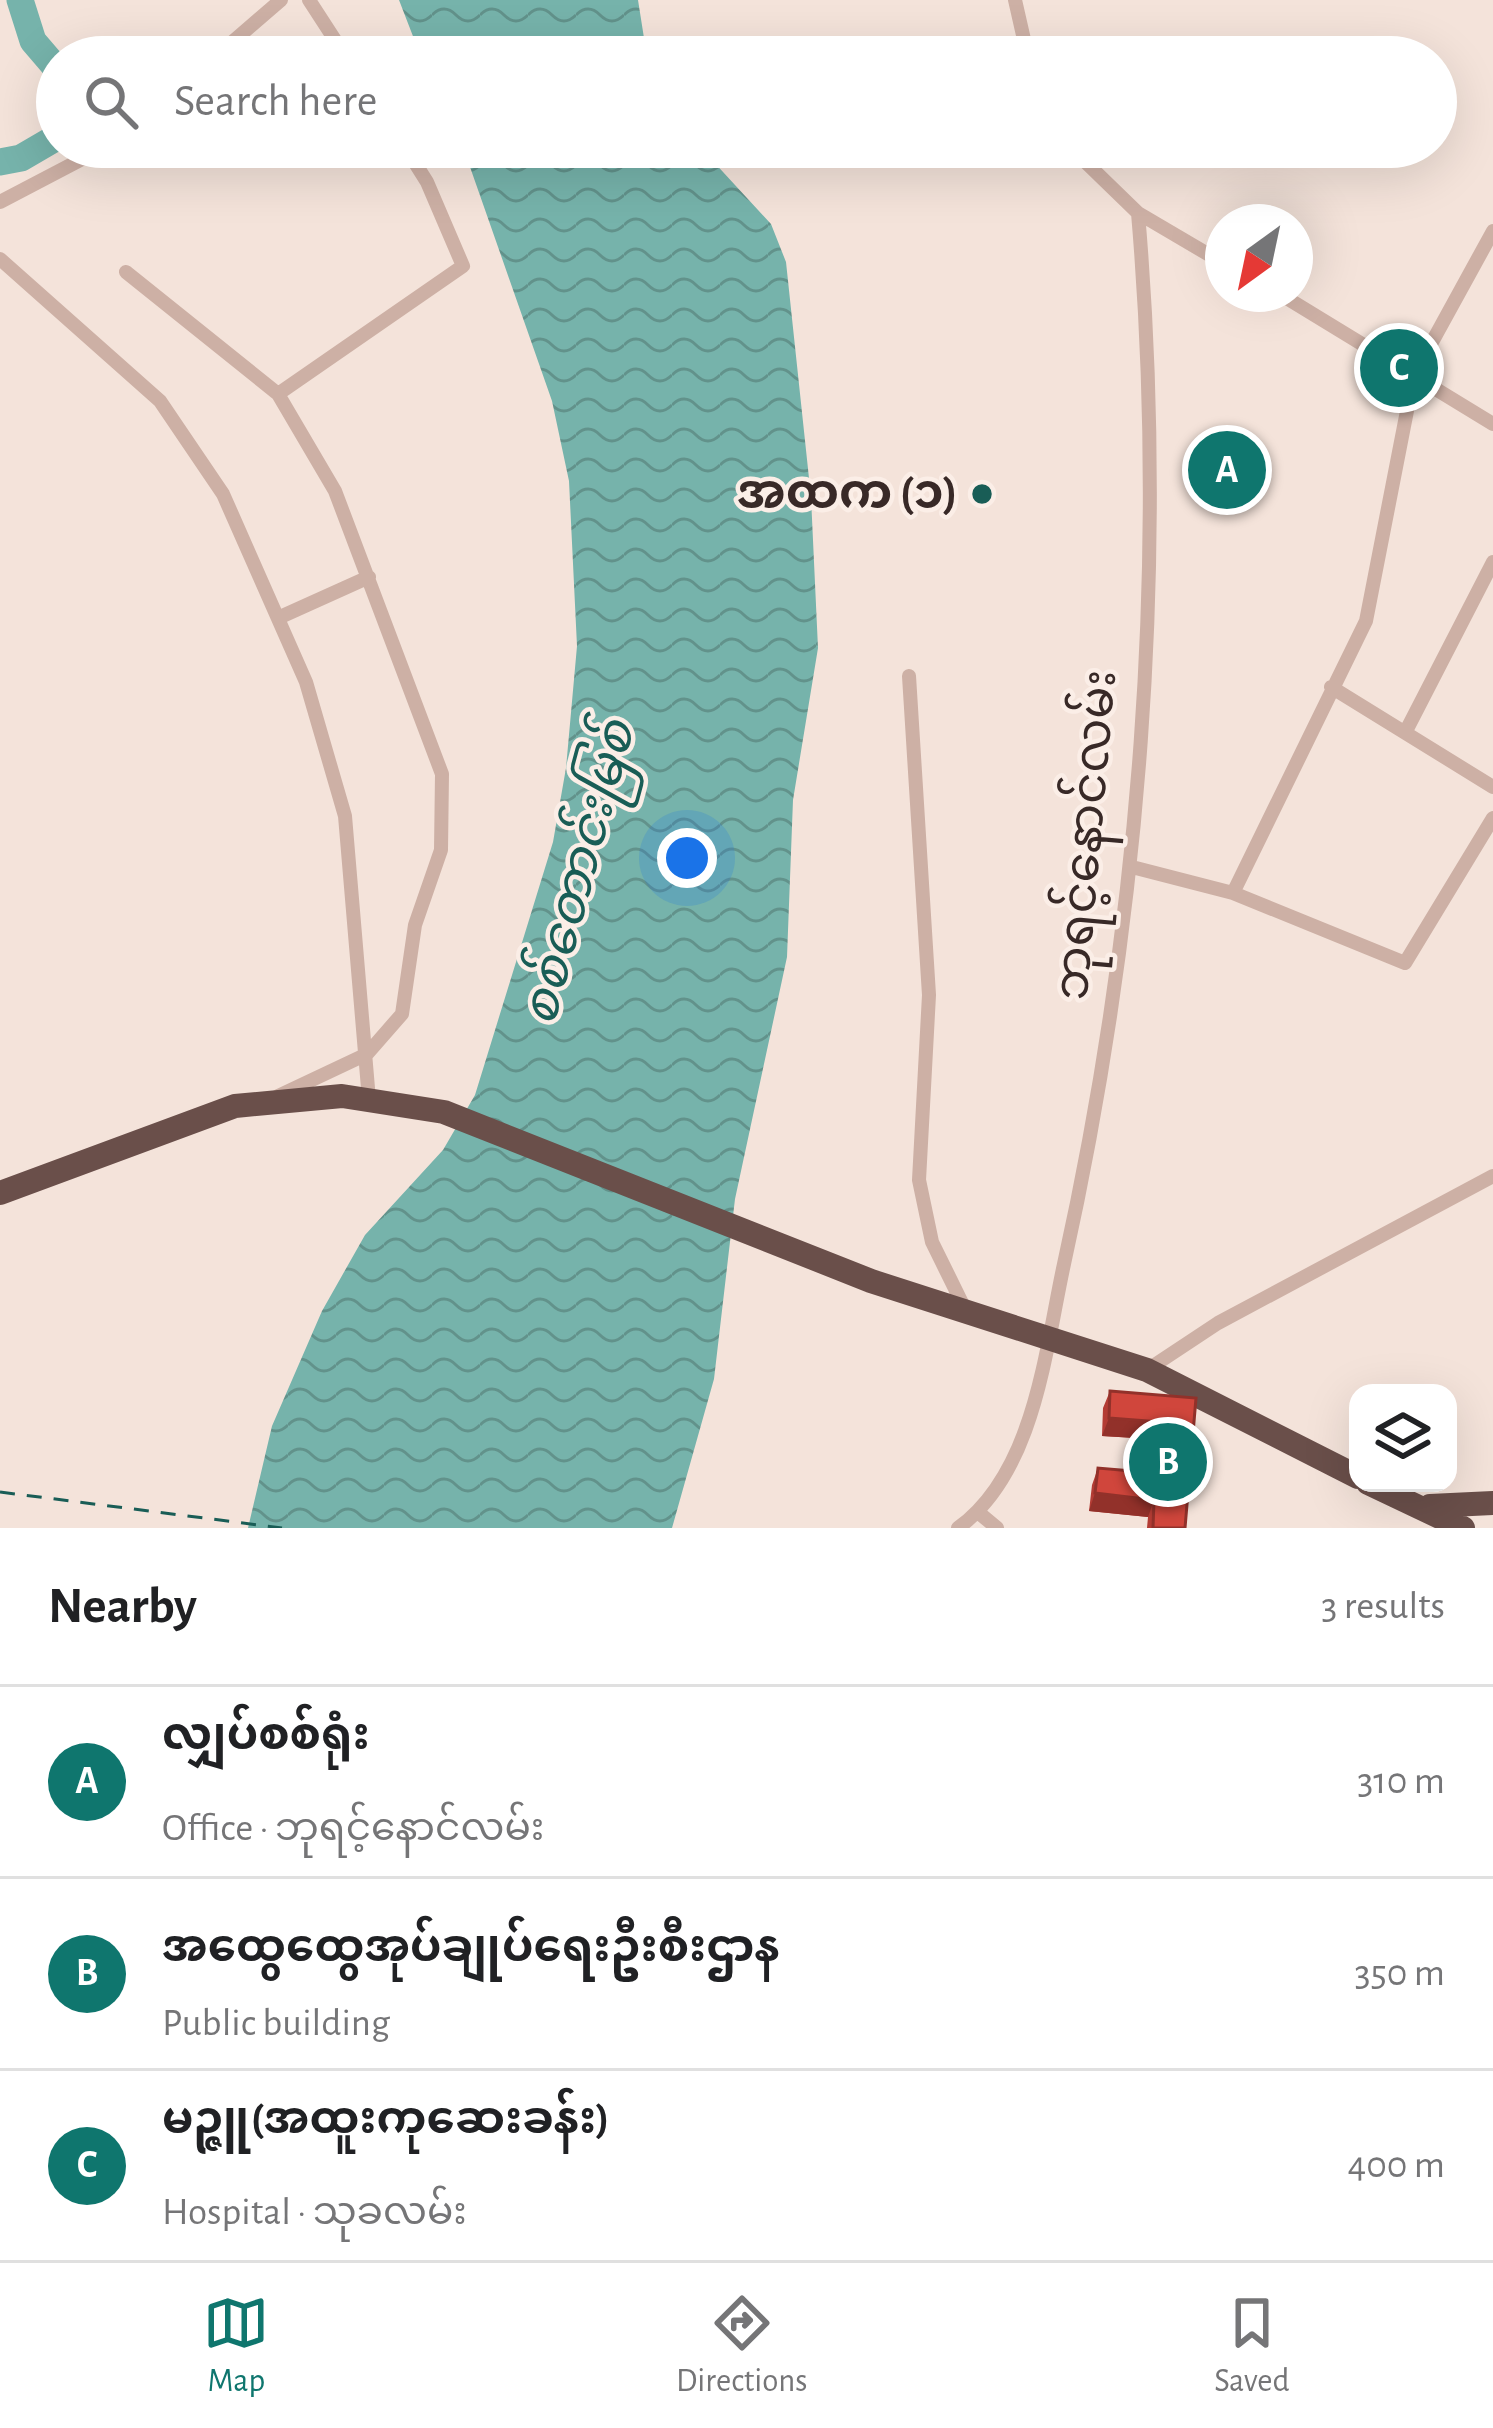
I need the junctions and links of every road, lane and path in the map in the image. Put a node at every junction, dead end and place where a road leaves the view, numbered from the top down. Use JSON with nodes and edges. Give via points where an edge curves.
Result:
{"nodes":[{"id":1,"x":281,"y":0,"type":"edge"},
{"id":2,"x":310,"y":0,"type":"edge"},
{"id":3,"x":1015,"y":0,"type":"edge"},
{"id":4,"x":239,"y":36,"type":"edge"},
{"id":5,"x":333,"y":36,"type":"edge"},
{"id":6,"x":1023,"y":36,"type":"edge"},
{"id":7,"x":65,"y":168,"type":"edge"},
{"id":8,"x":418,"y":168,"type":"edge"},
{"id":9,"x":1092,"y":168,"type":"edge"},
{"id":10,"x":0,"y":202,"type":"edge"},
{"id":11,"x":1138,"y":213,"type":"junction"},
{"id":12,"x":1493,"y":231,"type":"edge"},
{"id":13,"x":1205,"y":252,"type":"edge"},
{"id":14,"x":0,"y":259,"type":"edge"},
{"id":15,"x":127,"y":272,"type":"dead end"},
{"id":16,"x":1310,"y":312,"type":"edge"},
{"id":17,"x":1414,"y":375,"type":"junction"},
{"id":18,"x":278,"y":394,"type":"junction"},
{"id":19,"x":1493,"y":424,"type":"edge"},
{"id":20,"x":1493,"y":562,"type":"edge"},
{"id":21,"x":369,"y":577,"type":"junction"},
{"id":22,"x":278,"y":618,"type":"junction"},
{"id":23,"x":909,"y":676,"type":"dead end"},
{"id":24,"x":1331,"y":686,"type":"junction"},
{"id":25,"x":1406,"y":731,"type":"junction"},
{"id":26,"x":1493,"y":787,"type":"edge"},
{"id":27,"x":1493,"y":818,"type":"edge"},
{"id":28,"x":1132,"y":867,"type":"junction"},
{"id":29,"x":1233,"y":893,"type":"junction"},
{"id":30,"x":367,"y":1054,"type":"junction"},
{"id":31,"x":369,"y":1100,"type":"junction"},
{"id":32,"x":263,"y":1104,"type":"junction"},
{"id":33,"x":1493,"y":1176,"type":"edge"},
{"id":34,"x":0,"y":1193,"type":"edge"},
{"id":35,"x":967,"y":1314,"type":"junction"},
{"id":36,"x":1048,"y":1339,"type":"junction"},
{"id":37,"x":1148,"y":1370,"type":"junction"},
{"id":38,"x":1349,"y":1472,"type":"edge"},
{"id":39,"x":1384,"y":1492,"type":"edge"},
{"id":40,"x":1404,"y":1503,"type":"junction"},
{"id":41,"x":1493,"y":1503,"type":"edge"},
{"id":42,"x":979,"y":1513,"type":"junction"},
{"id":43,"x":958,"y":1528,"type":"edge"},
{"id":44,"x":997,"y":1528,"type":"edge"},
{"id":45,"x":1441,"y":1528,"type":"edge"},
{"id":46,"x":1463,"y":1528,"type":"edge"}],
"edges":[{"from":1,"to":4,"type":"street"},
{"from":2,"to":5,"type":"street"},
{"from":3,"to":6,"type":"street"},
{"from":7,"to":10,"type":"street"},
{"from":8,"to":18,"type":"street","via":[[463,266]]},
{"from":9,"to":11,"type":"street"},
{"from":11,"to":13,"type":"street"},
{"from":11,"to":28,"type":"street","name":"ဘုရင့်နောင်လမ်း","via":[[1151,462]]},
{"from":12,"to":17,"type":"street"},
{"from":14,"to":22,"type":"street","via":[[160,400],[223,494]]},
{"from":15,"to":18,"type":"street"},
{"from":16,"to":17,"type":"street"},
{"from":17,"to":19,"type":"street"},
{"from":17,"to":24,"type":"street","via":[[1366,621]]},
{"from":18,"to":21,"type":"street","via":[[335,491]]},
{"from":20,"to":25,"type":"street"},
{"from":21,"to":22,"type":"street"},
{"from":21,"to":30,"type":"street","via":[[442,774],[442,831],[415,925],[402,1014]]},
{"from":22,"to":30,"type":"street","via":[[345,816]]},
{"from":23,"to":35,"type":"street","via":[[929,995],[919,1180],[932,1242]]},
{"from":24,"to":25,"type":"street"},
{"from":24,"to":29,"type":"street"},
{"from":25,"to":26,"type":"street"},
{"from":27,"to":29,"type":"street","via":[[1405,963]]},
{"from":28,"to":29,"type":"street"},
{"from":28,"to":36,"type":"street","name":"ဘုရင့်နောင်လမ်း","via":[[1091,1143]]},
{"from":30,"to":31,"type":"street"},
{"from":30,"to":32,"type":"street"},
{"from":31,"to":32,"type":"highway"},
{"from":31,"to":35,"type":"highway","via":[[444,1112]]},
{"from":32,"to":34,"type":"highway","via":[[166,1127]]},
{"from":33,"to":37,"type":"street","via":[[1218,1323]]},
{"from":35,"to":36,"type":"highway"},
{"from":36,"to":37,"type":"highway"},
{"from":36,"to":42,"type":"street","name":"ဘုရင့်နောင်လမ်း","via":[[1019,1447]]},
{"from":37,"to":38,"type":"highway"},
{"from":39,"to":40,"type":"highway"},
{"from":40,"to":41,"type":"highway"},
{"from":40,"to":45,"type":"highway"},
{"from":40,"to":46,"type":"highway"},
{"from":42,"to":43,"type":"street","name":"ဘုရင့်နောင်လမ်း"},
{"from":42,"to":44,"type":"street"}]}
